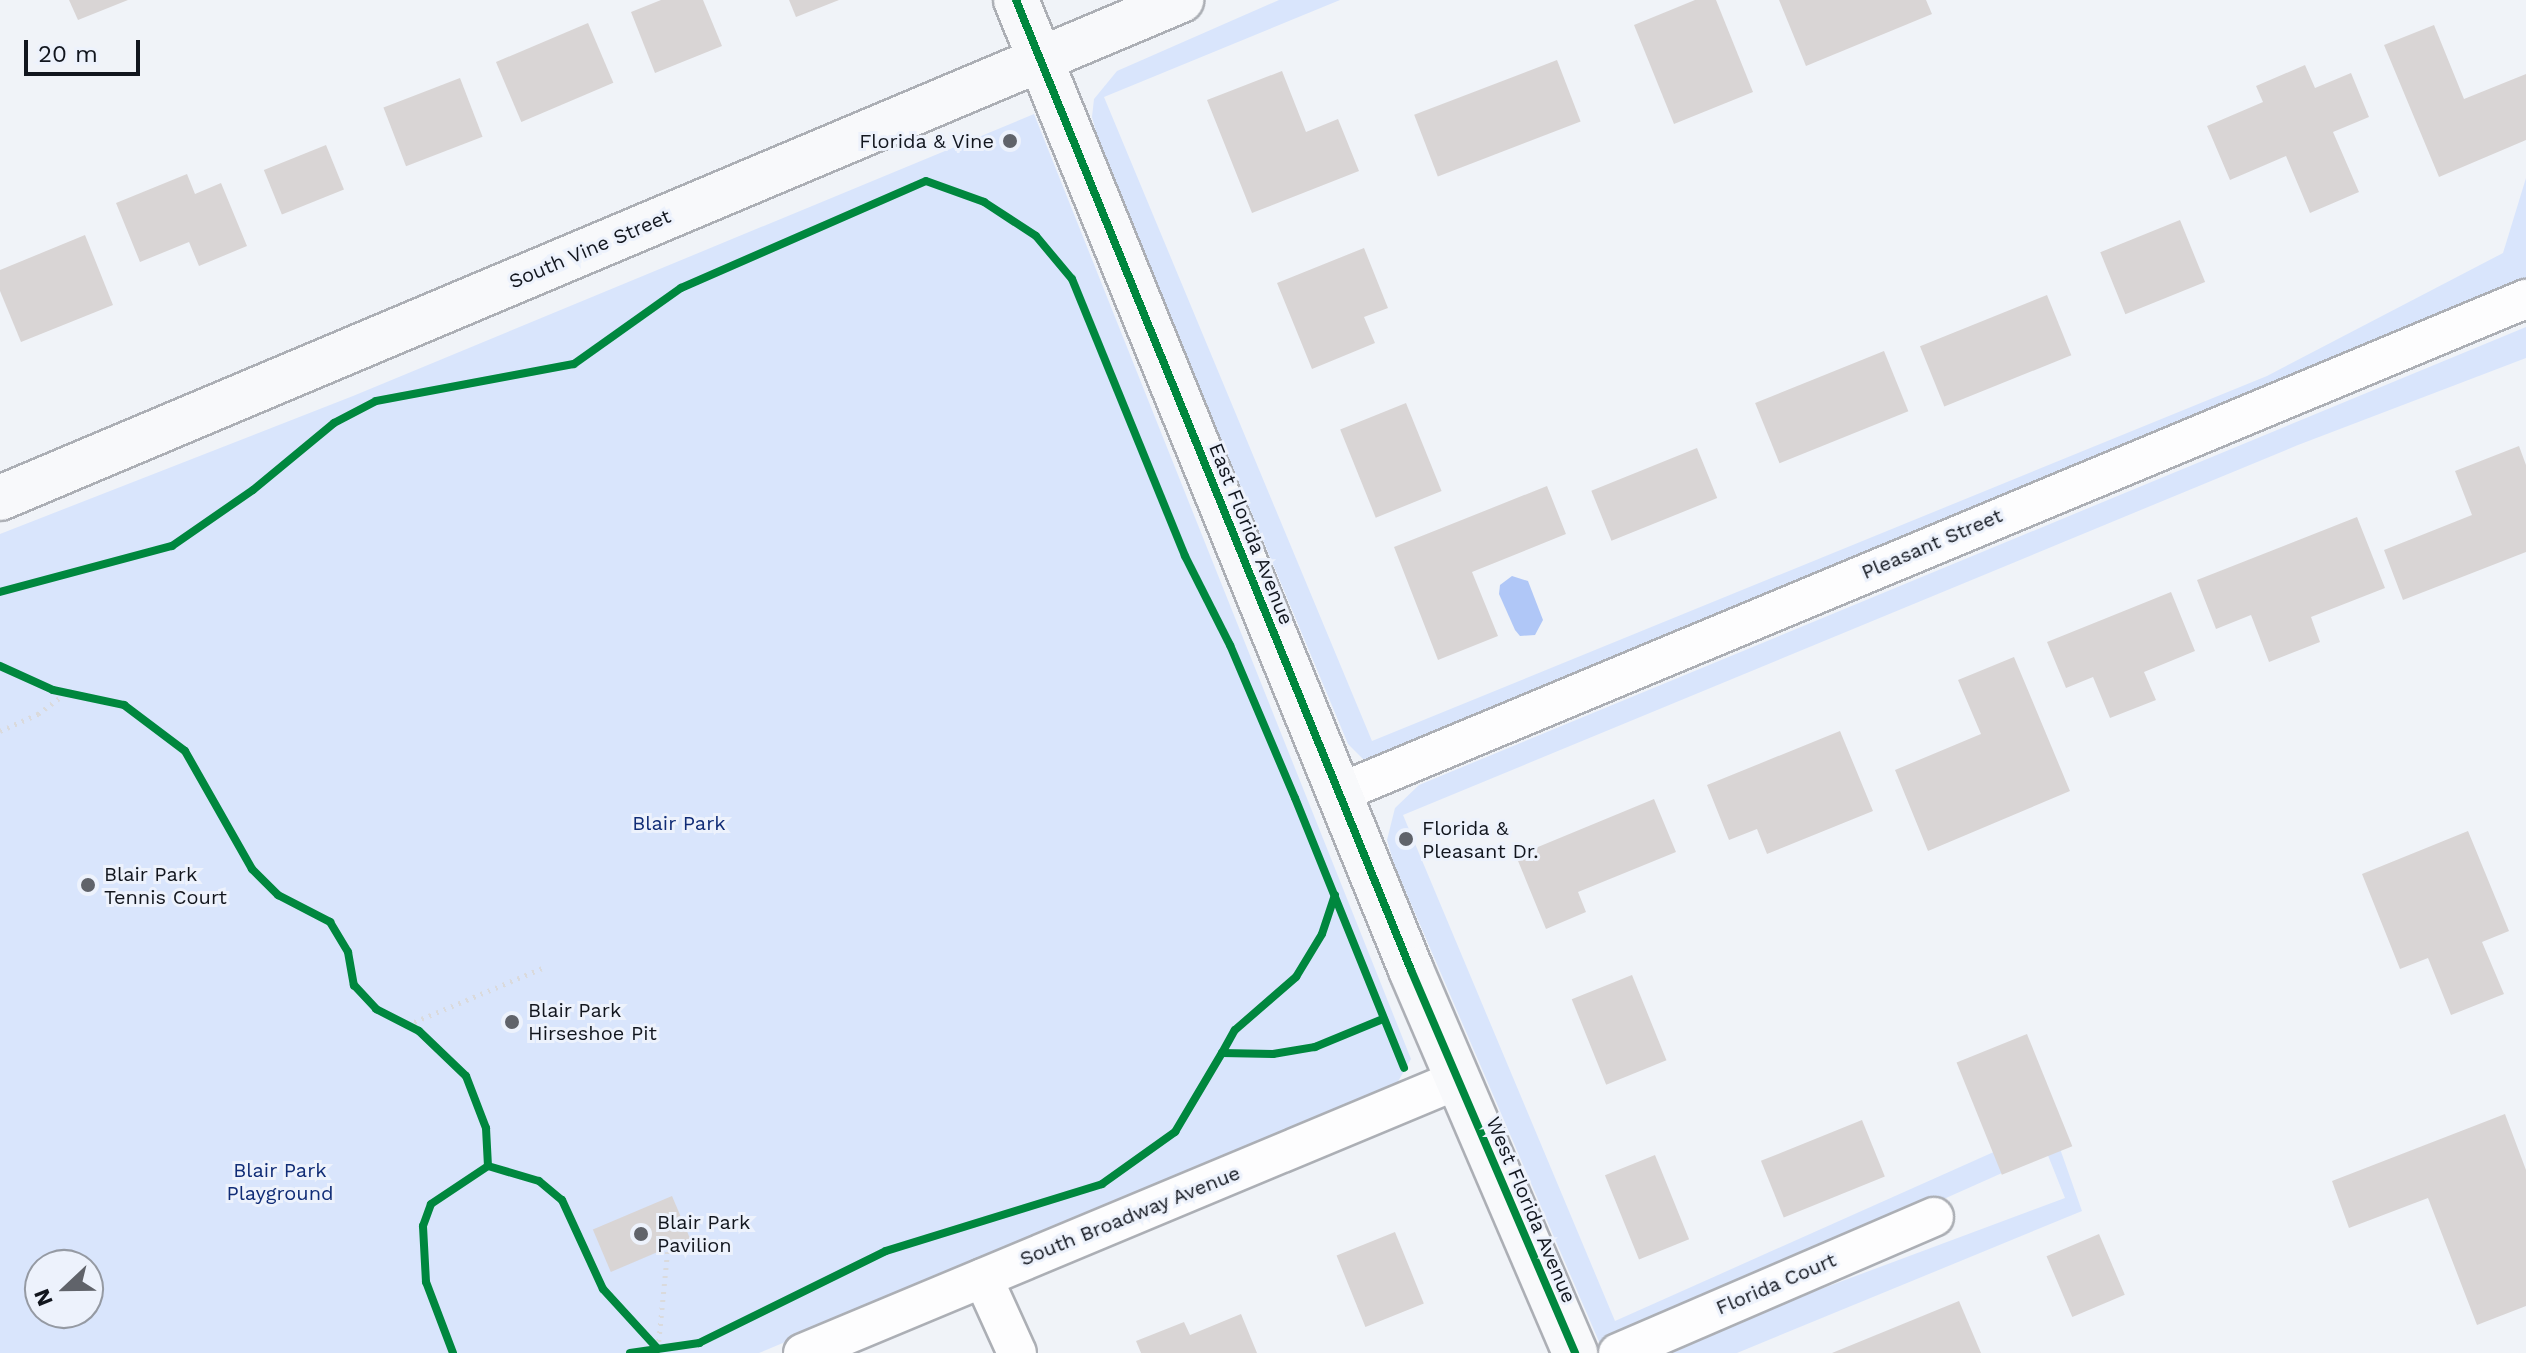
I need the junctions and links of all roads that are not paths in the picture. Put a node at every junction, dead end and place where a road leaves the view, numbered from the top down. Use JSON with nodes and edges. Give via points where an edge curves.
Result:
{"nodes":[{"id":1,"x":1016,"y":0,"type":"edge"},
{"id":2,"x":1181,"y":0,"type":"edge"},
{"id":3,"x":1040,"y":59,"type":"junction"},
{"id":4,"x":2526,"y":299,"type":"edge"},
{"id":5,"x":0,"y":498,"type":"edge"},
{"id":6,"x":1339,"y":793,"type":"junction"},
{"id":7,"x":1457,"y":1080,"type":"junction"},
{"id":8,"x":1934,"y":1217,"type":"dead end"},
{"id":9,"x":983,"y":1278,"type":"junction"},
{"id":10,"x":803,"y":1353,"type":"edge"},
{"id":11,"x":1017,"y":1353,"type":"edge"},
{"id":12,"x":1575,"y":1353,"type":"edge"},
{"id":13,"x":1618,"y":1353,"type":"edge"}],
"edges":[{"from":1,"to":3,"type":"main road","name":"East Florida Avenue"},
{"from":2,"to":3,"type":"main road","name":"South Vine Street"},
{"from":3,"to":5,"type":"main road","name":"South Vine Street"},
{"from":3,"to":6,"type":"main road","name":"East Florida Avenue"},
{"from":4,"to":6,"type":"street","name":"Pleasant Street"},
{"from":6,"to":7,"type":"main road","name":"East Florida Avenue"},
{"from":7,"to":9,"type":"street","name":"South Broadway Avenue"},
{"from":7,"to":12,"type":"main road","name":"West Florida Avenue"},
{"from":8,"to":13,"type":"street","name":"Florida Court"},
{"from":9,"to":10,"type":"street","name":"South Broadway Avenue"},
{"from":9,"to":11,"type":"street"}]}
